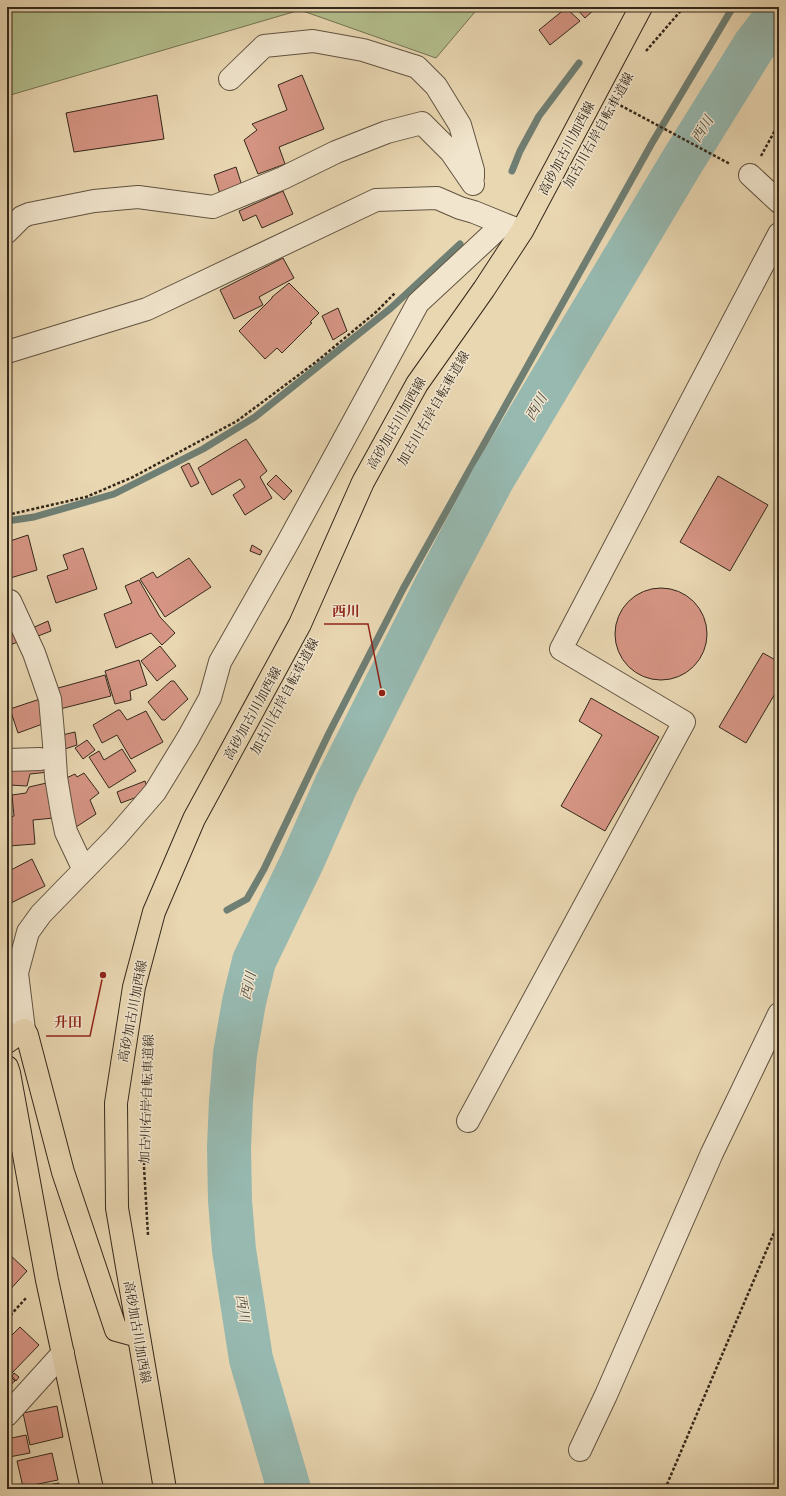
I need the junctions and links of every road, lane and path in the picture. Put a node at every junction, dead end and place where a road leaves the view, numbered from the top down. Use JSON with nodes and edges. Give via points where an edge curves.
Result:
{"nodes":[{"id":1,"x":641,"y":7,"type":"edge"},
{"id":2,"x":684,"y":7,"type":"edge"},
{"id":3,"x":642,"y":56,"type":"dead end"},
{"id":4,"x":230,"y":79,"type":"dead end"},
{"id":5,"x":636,"y":114,"type":"dead end"},
{"id":6,"x":779,"y":123,"type":"edge"},
{"id":7,"x":750,"y":175,"type":"junction"},
{"id":8,"x":473,"y":184,"type":"junction"},
{"id":9,"x":779,"y":202,"type":"edge"},
{"id":10,"x":467,"y":210,"type":"junction"},
{"id":11,"x":512,"y":228,"type":"junction"},
{"id":12,"x":7,"y":232,"type":"edge"},
{"id":13,"x":779,"y":234,"type":"edge"},
{"id":14,"x":397,"y":290,"type":"dead end"},
{"id":15,"x":7,"y":352,"type":"edge"},
{"id":16,"x":7,"y":514,"type":"edge"},
{"id":17,"x":10,"y":601,"type":"dead end"},
{"id":18,"x":40,"y":759,"type":"dead end"},
{"id":19,"x":7,"y":760,"type":"edge"},
{"id":20,"x":84,"y":870,"type":"junction"},
{"id":21,"x":12,"y":973,"type":"edge"},
{"id":22,"x":779,"y":1014,"type":"edge"},
{"id":23,"x":15,"y":1036,"type":"edge"},
{"id":24,"x":7,"y":1067,"type":"edge"},
{"id":25,"x":146,"y":1076,"type":"dead end"},
{"id":26,"x":468,"y":1121,"type":"dead end"},
{"id":27,"x":779,"y":1222,"type":"edge"},
{"id":28,"x":148,"y":1241,"type":"dead end"},
{"id":29,"x":28,"y":1296,"type":"dead end"},
{"id":30,"x":7,"y":1319,"type":"edge"},
{"id":31,"x":138,"y":1336,"type":"junction"},
{"id":32,"x":63,"y":1353,"type":"junction"},
{"id":33,"x":7,"y":1415,"type":"edge"},
{"id":34,"x":580,"y":1450,"type":"dead end"},
{"id":35,"x":92,"y":1489,"type":"edge"},
{"id":36,"x":165,"y":1489,"type":"edge"},
{"id":37,"x":665,"y":1489,"type":"edge"}],
"edges":[{"from":1,"to":11,"type":"main road","name":"高砂加古川加西線"},
{"from":2,"to":3,"type":"path"},
{"from":4,"to":8,"type":"street","via":[[264,46],[313,41],[363,50],[417,66],[436,86],[460,125],[473,170]]},
{"from":5,"to":7,"type":"path"},
{"from":6,"to":7,"type":"path"},
{"from":7,"to":9,"type":"street"},
{"from":8,"to":10,"type":"street"},
{"from":8,"to":12,"type":"street","via":[[451,152],[422,123],[387,132],[344,149],[213,207],[138,197],[94,201],[29,214],[22,217]]},
{"from":10,"to":11,"type":"street"},
{"from":10,"to":15,"type":"street","via":[[437,198],[376,200],[147,310]]},
{"from":11,"to":20,"type":"street","via":[[418,303],[220,662],[210,698],[188,738],[155,792]]},
{"from":11,"to":31,"type":"main road","name":"高砂加古川加西線","via":[[484,289],[417,384],[363,482],[300,624],[194,819],[154,912],[134,987],[116,1103],[117,1208]]},
{"from":13,"to":26,"type":"street","via":[[561,649],[684,722]]},
{"from":14,"to":16,"type":"path","via":[[376,312],[316,362],[237,421],[133,477],[86,497]]},
{"from":17,"to":20,"type":"street","via":[[34,653],[50,698],[56,777],[62,812],[66,832]]},
{"from":18,"to":19,"type":"street"},
{"from":20,"to":21,"type":"street","via":[[28,932]]},
{"from":21,"to":23,"type":"street"},
{"from":22,"to":34,"type":"street","via":[[712,1153]]},
{"from":23,"to":31,"type":"main road","via":[[27,1035],[63,1172],[116,1330]]},
{"from":24,"to":32,"type":"main road","via":[[46,1280]]},
{"from":25,"to":28,"type":"path","name":"加古川右岸自転車道線","via":[[144,1167]]},
{"from":27,"to":37,"type":"path"},
{"from":29,"to":30,"type":"path"},
{"from":31,"to":36,"type":"main road","name":"高砂加古川加西線"},
{"from":32,"to":33,"type":"street"},
{"from":32,"to":35,"type":"main road"}]}
